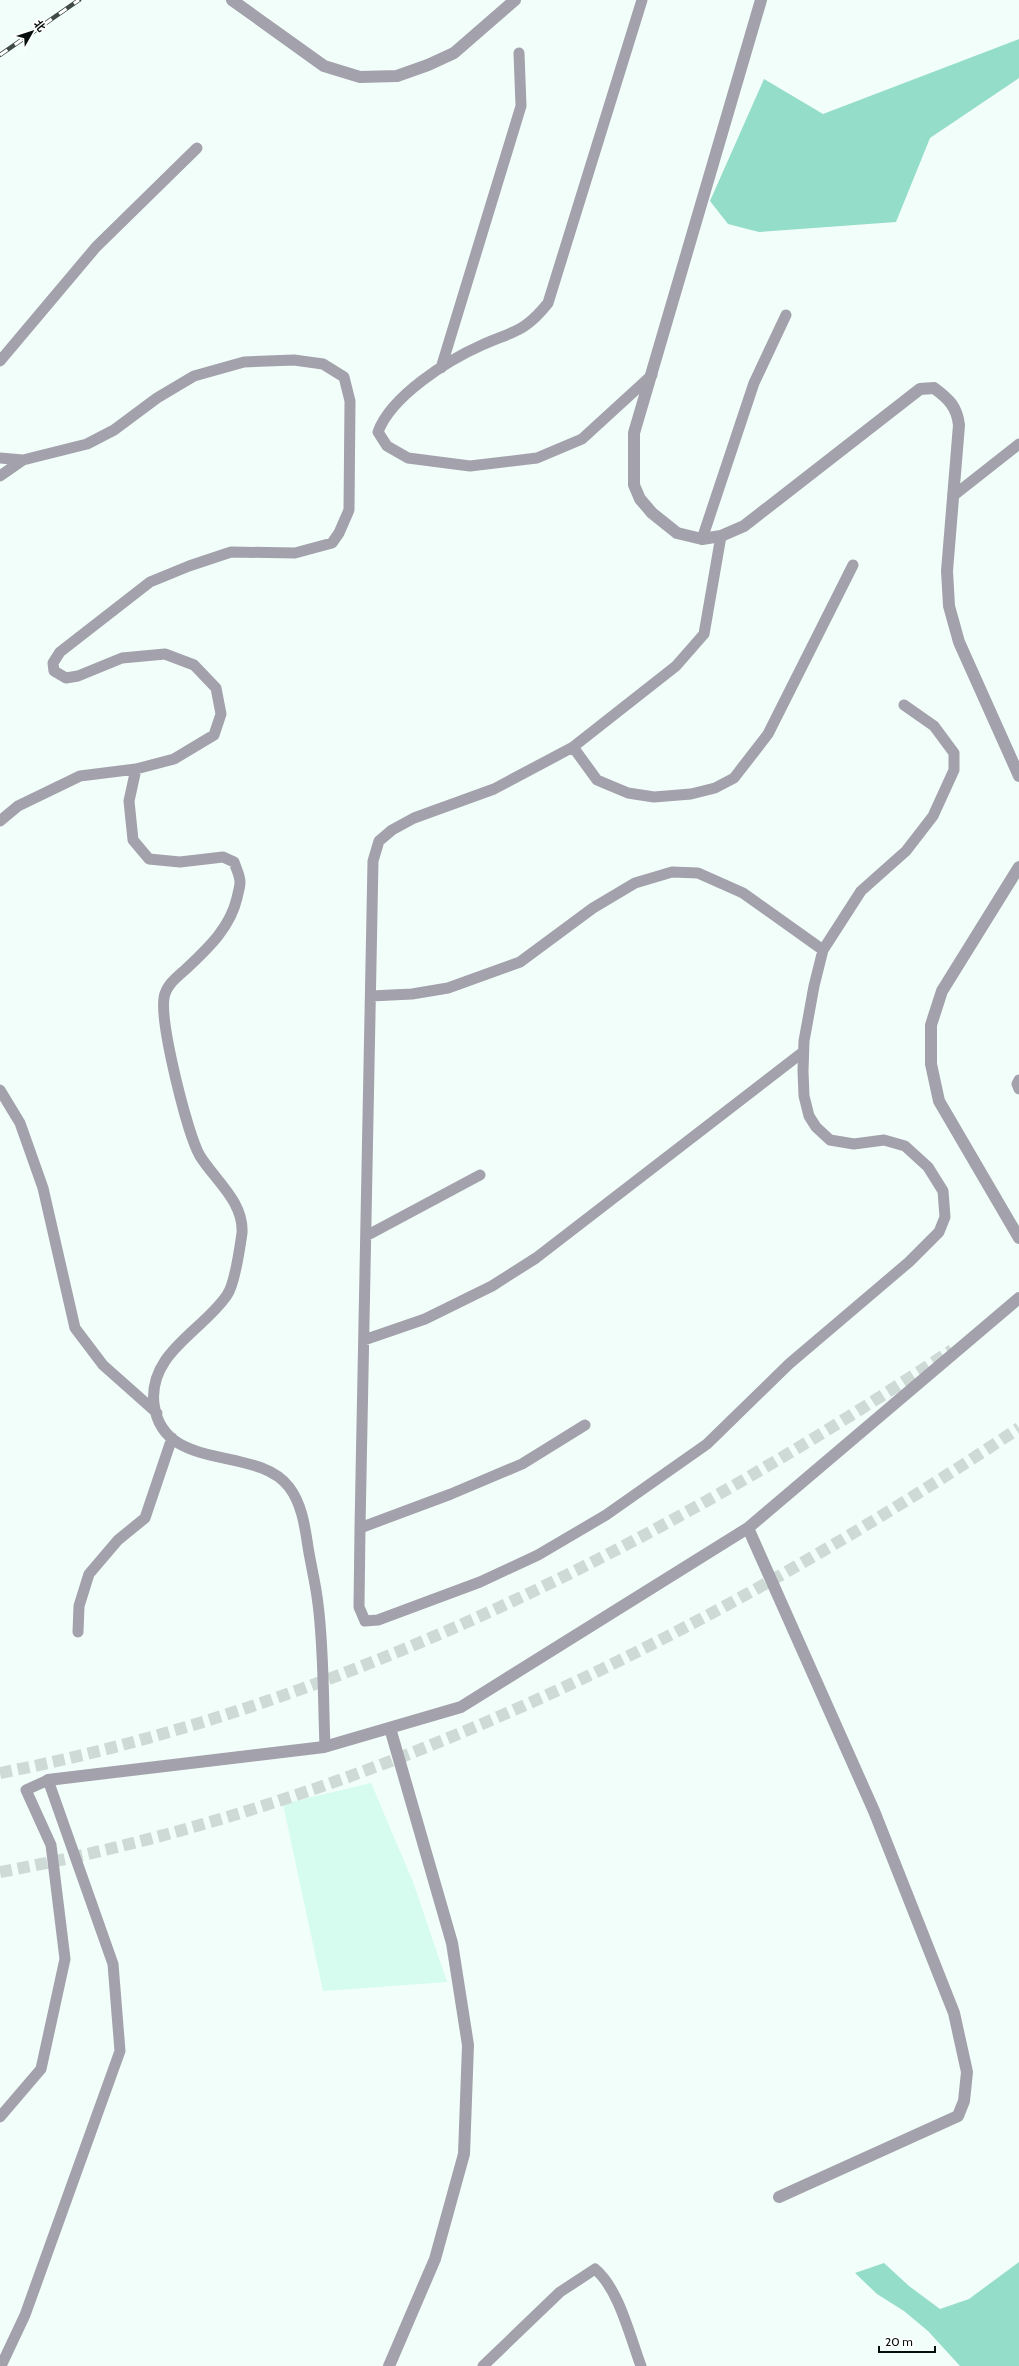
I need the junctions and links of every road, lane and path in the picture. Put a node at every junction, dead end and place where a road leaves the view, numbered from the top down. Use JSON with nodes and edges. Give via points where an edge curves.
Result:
{"nodes":[{"id":1,"x":232,"y":0,"type":"edge"},
{"id":2,"x":515,"y":0,"type":"edge"},
{"id":3,"x":642,"y":0,"type":"edge"},
{"id":4,"x":761,"y":0,"type":"edge"},
{"id":5,"x":519,"y":53,"type":"dead end"},
{"id":6,"x":197,"y":148,"type":"dead end"},
{"id":7,"x":786,"y":315,"type":"dead end"},
{"id":8,"x":0,"y":361,"type":"edge"},
{"id":9,"x":441,"y":368,"type":"junction"},
{"id":10,"x":652,"y":375,"type":"junction"},
{"id":11,"x":1019,"y":444,"type":"edge"},
{"id":12,"x":0,"y":458,"type":"edge"},
{"id":13,"x":23,"y":460,"type":"junction"},
{"id":14,"x":0,"y":476,"type":"edge"},
{"id":15,"x":953,"y":496,"type":"junction"},
{"id":16,"x":721,"y":536,"type":"junction"},
{"id":17,"x":702,"y":539,"type":"junction"},
{"id":18,"x":853,"y":565,"type":"dead end"},
{"id":19,"x":904,"y":706,"type":"dead end"},
{"id":20,"x":573,"y":747,"type":"junction"},
{"id":21,"x":136,"y":769,"type":"junction"},
{"id":22,"x":1019,"y":776,"type":"edge"},
{"id":23,"x":0,"y":821,"type":"edge"},
{"id":24,"x":1019,"y":867,"type":"edge"},
{"id":25,"x":823,"y":950,"type":"junction"},
{"id":26,"x":371,"y":996,"type":"junction"},
{"id":27,"x":803,"y":1052,"type":"junction"},
{"id":28,"x":1019,"y":1080,"type":"edge"},
{"id":29,"x":1019,"y":1089,"type":"edge"},
{"id":30,"x":0,"y":1090,"type":"edge"},
{"id":31,"x":480,"y":1175,"type":"dead end"},
{"id":32,"x":366,"y":1236,"type":"junction"},
{"id":33,"x":1019,"y":1238,"type":"edge"},
{"id":34,"x":1019,"y":1298,"type":"edge"},
{"id":35,"x":364,"y":1340,"type":"junction"},
{"id":36,"x":157,"y":1414,"type":"junction"},
{"id":37,"x":584,"y":1425,"type":"dead end"},
{"id":38,"x":172,"y":1438,"type":"junction"},
{"id":39,"x":360,"y":1528,"type":"junction"},
{"id":40,"x":748,"y":1528,"type":"junction"},
{"id":41,"x":78,"y":1632,"type":"dead end"},
{"id":42,"x":390,"y":1728,"type":"junction"},
{"id":43,"x":325,"y":1746,"type":"junction"},
{"id":44,"x":48,"y":1780,"type":"junction"},
{"id":45,"x":0,"y":2117,"type":"edge"},
{"id":46,"x":779,"y":2197,"type":"dead end"},
{"id":47,"x":1,"y":2366,"type":"edge"},
{"id":48,"x":389,"y":2366,"type":"edge"},
{"id":49,"x":483,"y":2366,"type":"edge"},
{"id":50,"x":641,"y":2366,"type":"edge"}],
"edges":[{"from":1,"to":2,"type":"street","via":[[324,66],[360,77],[397,76],[454,53]]},
{"from":3,"to":9,"type":"lane","via":[[548,304],[536,318],[515,333],[482,345]]},
{"from":4,"to":10,"type":"street"},
{"from":5,"to":9,"type":"lane","via":[[521,106]]},
{"from":6,"to":8,"type":"lane","via":[[96,247]]},
{"from":7,"to":17,"type":"lane","via":[[754,383]]},
{"from":9,"to":10,"type":"lane","via":[[395,405],[382,421],[378,432],[387,446],[408,458],[470,466],[537,458],[582,439]]},
{"from":10,"to":17,"type":"street","via":[[634,433],[634,485],[640,499],[652,513],[677,533]]},
{"from":11,"to":15,"type":"lane"},
{"from":12,"to":13,"type":"lane"},
{"from":13,"to":14,"type":"lane"},
{"from":13,"to":21,"type":"lane","via":[[87,444],[114,430],[157,398],[194,376],[244,362],[294,360],[323,364],[344,377],[350,401],[349,510],[332,543],[295,553],[231,552],[150,582],[60,652],[53,663],[54,671],[66,678],[78,676],[122,658],[165,654],[194,665],[216,688],[221,714],[214,734],[174,759]]},
{"from":15,"to":16,"type":"street","via":[[958,413],[950,399],[934,388],[920,389],[744,526]]},
{"from":15,"to":22,"type":"street","via":[[947,571],[949,606],[959,642]]},
{"from":16,"to":17,"type":"street"},
{"from":16,"to":20,"type":"lane","via":[[704,634],[676,666]]},
{"from":18,"to":20,"type":"lane","via":[[768,734],[734,778],[715,788],[691,794],[654,797],[628,792],[598,780]]},
{"from":19,"to":25,"type":"lane","via":[[934,726],[954,753],[954,770],[933,816],[906,850],[861,891]]},
{"from":20,"to":26,"type":"lane","via":[[494,789],[414,818],[392,830],[379,841],[374,861]]},
{"from":21,"to":23,"type":"lane","via":[[80,776],[18,806]]},
{"from":21,"to":36,"type":"lane","via":[[129,801],[133,840],[136,846],[149,859],[180,862],[223,857],[234,862],[240,882],[234,911],[214,944],[169,985],[164,998],[165,1025],[191,1132],[199,1154],[238,1209],[242,1231],[230,1292],[217,1308],[174,1348],[161,1367],[154,1389],[154,1407]]},
{"from":24,"to":33,"type":"street","via":[[942,991],[930,1025],[931,1064],[939,1101]]},
{"from":25,"to":26,"type":"lane","via":[[743,893],[698,873],[672,872],[635,883],[593,908],[520,962],[448,988],[412,994]]},
{"from":25,"to":27,"type":"lane"},
{"from":26,"to":32,"type":"lane"},
{"from":27,"to":35,"type":"lane","via":[[536,1258],[492,1286],[425,1319]]},
{"from":27,"to":39,"type":"lane","via":[[804,1096],[809,1116],[816,1127],[830,1140],[854,1144],[884,1140],[905,1146],[928,1167],[943,1191],[945,1217],[939,1232],[909,1262],[789,1364],[707,1444],[606,1515],[538,1555],[480,1582],[378,1620],[365,1621],[359,1607]]},
{"from":28,"to":29,"type":"lane"},
{"from":30,"to":36,"type":"lane","via":[[20,1123],[43,1188],[75,1328],[103,1365]]},
{"from":31,"to":32,"type":"lane"},
{"from":32,"to":35,"type":"lane"},
{"from":34,"to":40,"type":"street"},
{"from":35,"to":39,"type":"lane"},
{"from":36,"to":38,"type":"lane","via":[[162,1426]]},
{"from":37,"to":39,"type":"lane","via":[[522,1464]]},
{"from":38,"to":41,"type":"lane","via":[[146,1518],[118,1540],[89,1574],[79,1606]]},
{"from":38,"to":43,"type":"lane","via":[[188,1450],[263,1467],[289,1487],[302,1516],[318,1605]]},
{"from":40,"to":42,"type":"street","via":[[461,1707]]},
{"from":40,"to":46,"type":"street","via":[[874,1811],[954,2012],[967,2072],[964,2101],[958,2116]]},
{"from":42,"to":43,"type":"street"},
{"from":42,"to":48,"type":"street","via":[[452,1943],[468,2045],[464,2154],[435,2259]]},
{"from":43,"to":44,"type":"street"},
{"from":44,"to":45,"type":"lane","via":[[26,1790],[51,1845],[65,1958],[41,2069]]},
{"from":44,"to":47,"type":"lane","via":[[114,1964],[120,2051],[25,2315]]},
{"from":49,"to":50,"type":"lane","via":[[560,2292],[595,2269],[605,2278],[614,2295]]}]}
